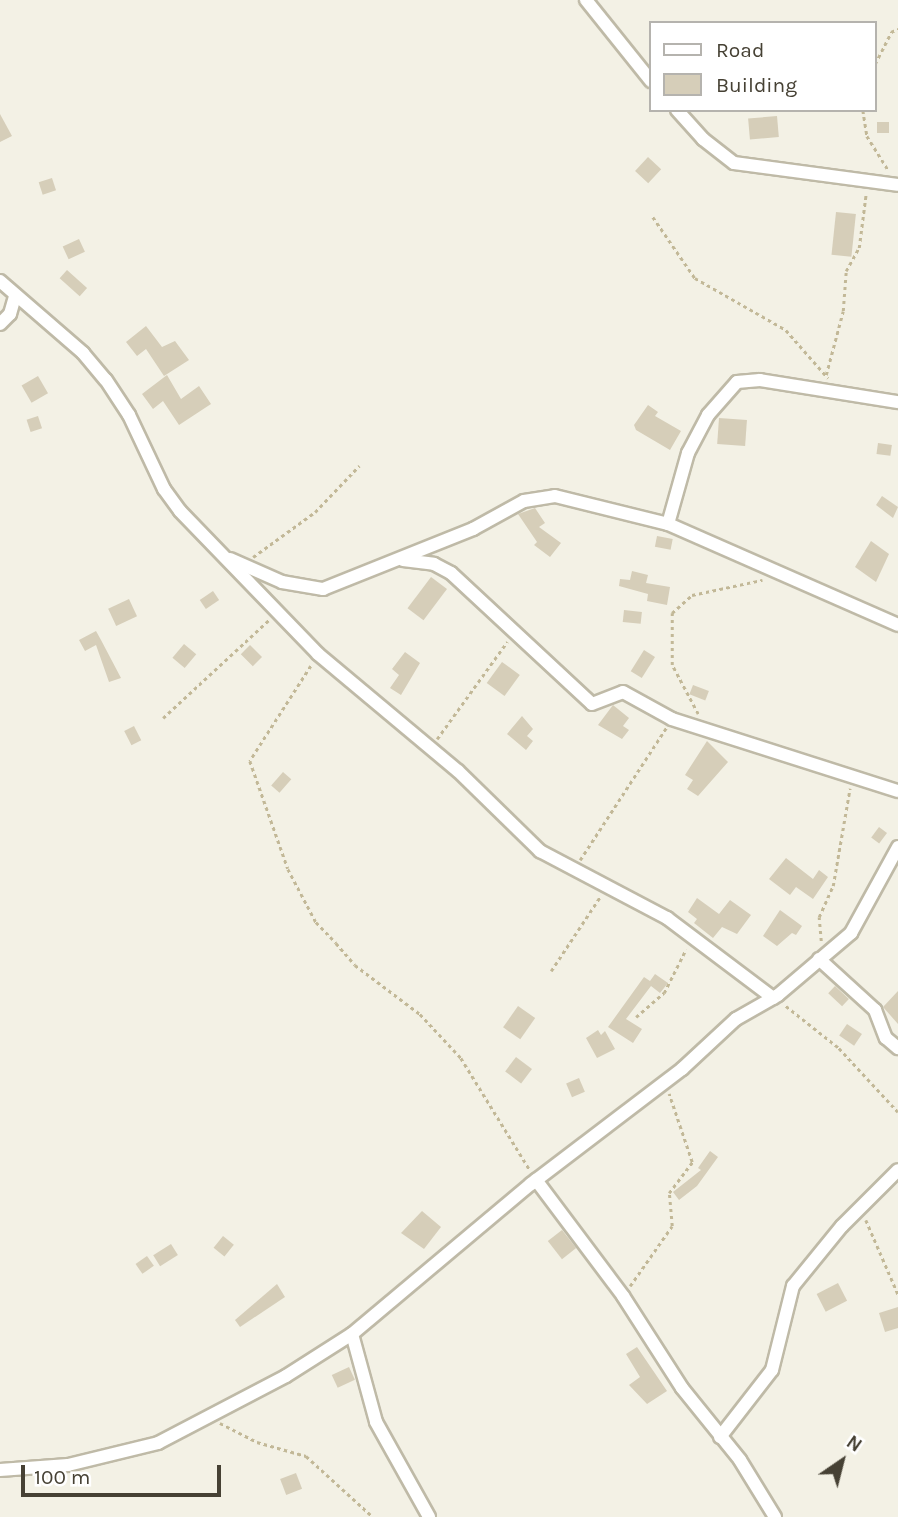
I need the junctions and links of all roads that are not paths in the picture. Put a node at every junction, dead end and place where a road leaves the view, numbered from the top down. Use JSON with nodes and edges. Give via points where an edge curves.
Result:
{"nodes":[{"id":1,"x":586,"y":0,"type":"edge"},
{"id":2,"x":650,"y":80,"type":"edge"},
{"id":3,"x":679,"y":112,"type":"edge"},
{"id":4,"x":894,"y":184,"type":"edge"},
{"id":5,"x":0,"y":281,"type":"edge"},
{"id":6,"x":15,"y":297,"type":"junction"},
{"id":7,"x":0,"y":324,"type":"edge"},
{"id":8,"x":898,"y":402,"type":"edge"},
{"id":9,"x":668,"y":524,"type":"junction"},
{"id":10,"x":221,"y":554,"type":"junction"},
{"id":11,"x":400,"y":559,"type":"junction"},
{"id":12,"x":898,"y":625,"type":"edge"},
{"id":13,"x":898,"y":791,"type":"edge"},
{"id":14,"x":898,"y":847,"type":"edge"},
{"id":15,"x":819,"y":959,"type":"junction"},
{"id":16,"x":776,"y":997,"type":"junction"},
{"id":17,"x":898,"y":1048,"type":"edge"},
{"id":18,"x":898,"y":1170,"type":"edge"},
{"id":19,"x":536,"y":1180,"type":"junction"},
{"id":20,"x":352,"y":1334,"type":"junction"},
{"id":21,"x":720,"y":1437,"type":"junction"},
{"id":22,"x":0,"y":1470,"type":"edge"},
{"id":23,"x":429,"y":1517,"type":"edge"},
{"id":24,"x":775,"y":1517,"type":"edge"}],
"edges":[{"from":1,"to":2,"type":"street"},
{"from":3,"to":4,"type":"street","via":[[734,163]]},
{"from":5,"to":6,"type":"street"},
{"from":6,"to":7,"type":"street","via":[[10,314]]},
{"from":6,"to":10,"type":"street","via":[[83,353],[106,380],[129,415],[164,489]]},
{"from":8,"to":9,"type":"street","via":[[760,380],[737,382],[708,415],[688,453]]},
{"from":9,"to":11,"type":"street","via":[[571,499],[540,496]]},
{"from":9,"to":12,"type":"street"},
{"from":10,"to":11,"type":"street","via":[[303,589],[323,589]]},
{"from":10,"to":16,"type":"street","via":[[318,654],[431,748],[518,833],[571,869],[654,910]]},
{"from":11,"to":13,"type":"street","via":[[442,566],[586,701],[598,703],[623,692],[672,719]]},
{"from":14,"to":15,"type":"street","via":[[858,925]]},
{"from":15,"to":16,"type":"street"},
{"from":15,"to":17,"type":"street","via":[[875,1010],[886,1038]]},
{"from":16,"to":19,"type":"street","via":[[736,1019],[661,1086]]},
{"from":18,"to":21,"type":"street","via":[[793,1286],[772,1370]]},
{"from":19,"to":20,"type":"street"},
{"from":19,"to":21,"type":"street"},
{"from":20,"to":22,"type":"street","via":[[286,1376],[129,1452],[68,1465]]},
{"from":20,"to":23,"type":"street","via":[[376,1422]]},
{"from":21,"to":24,"type":"street"}]}
